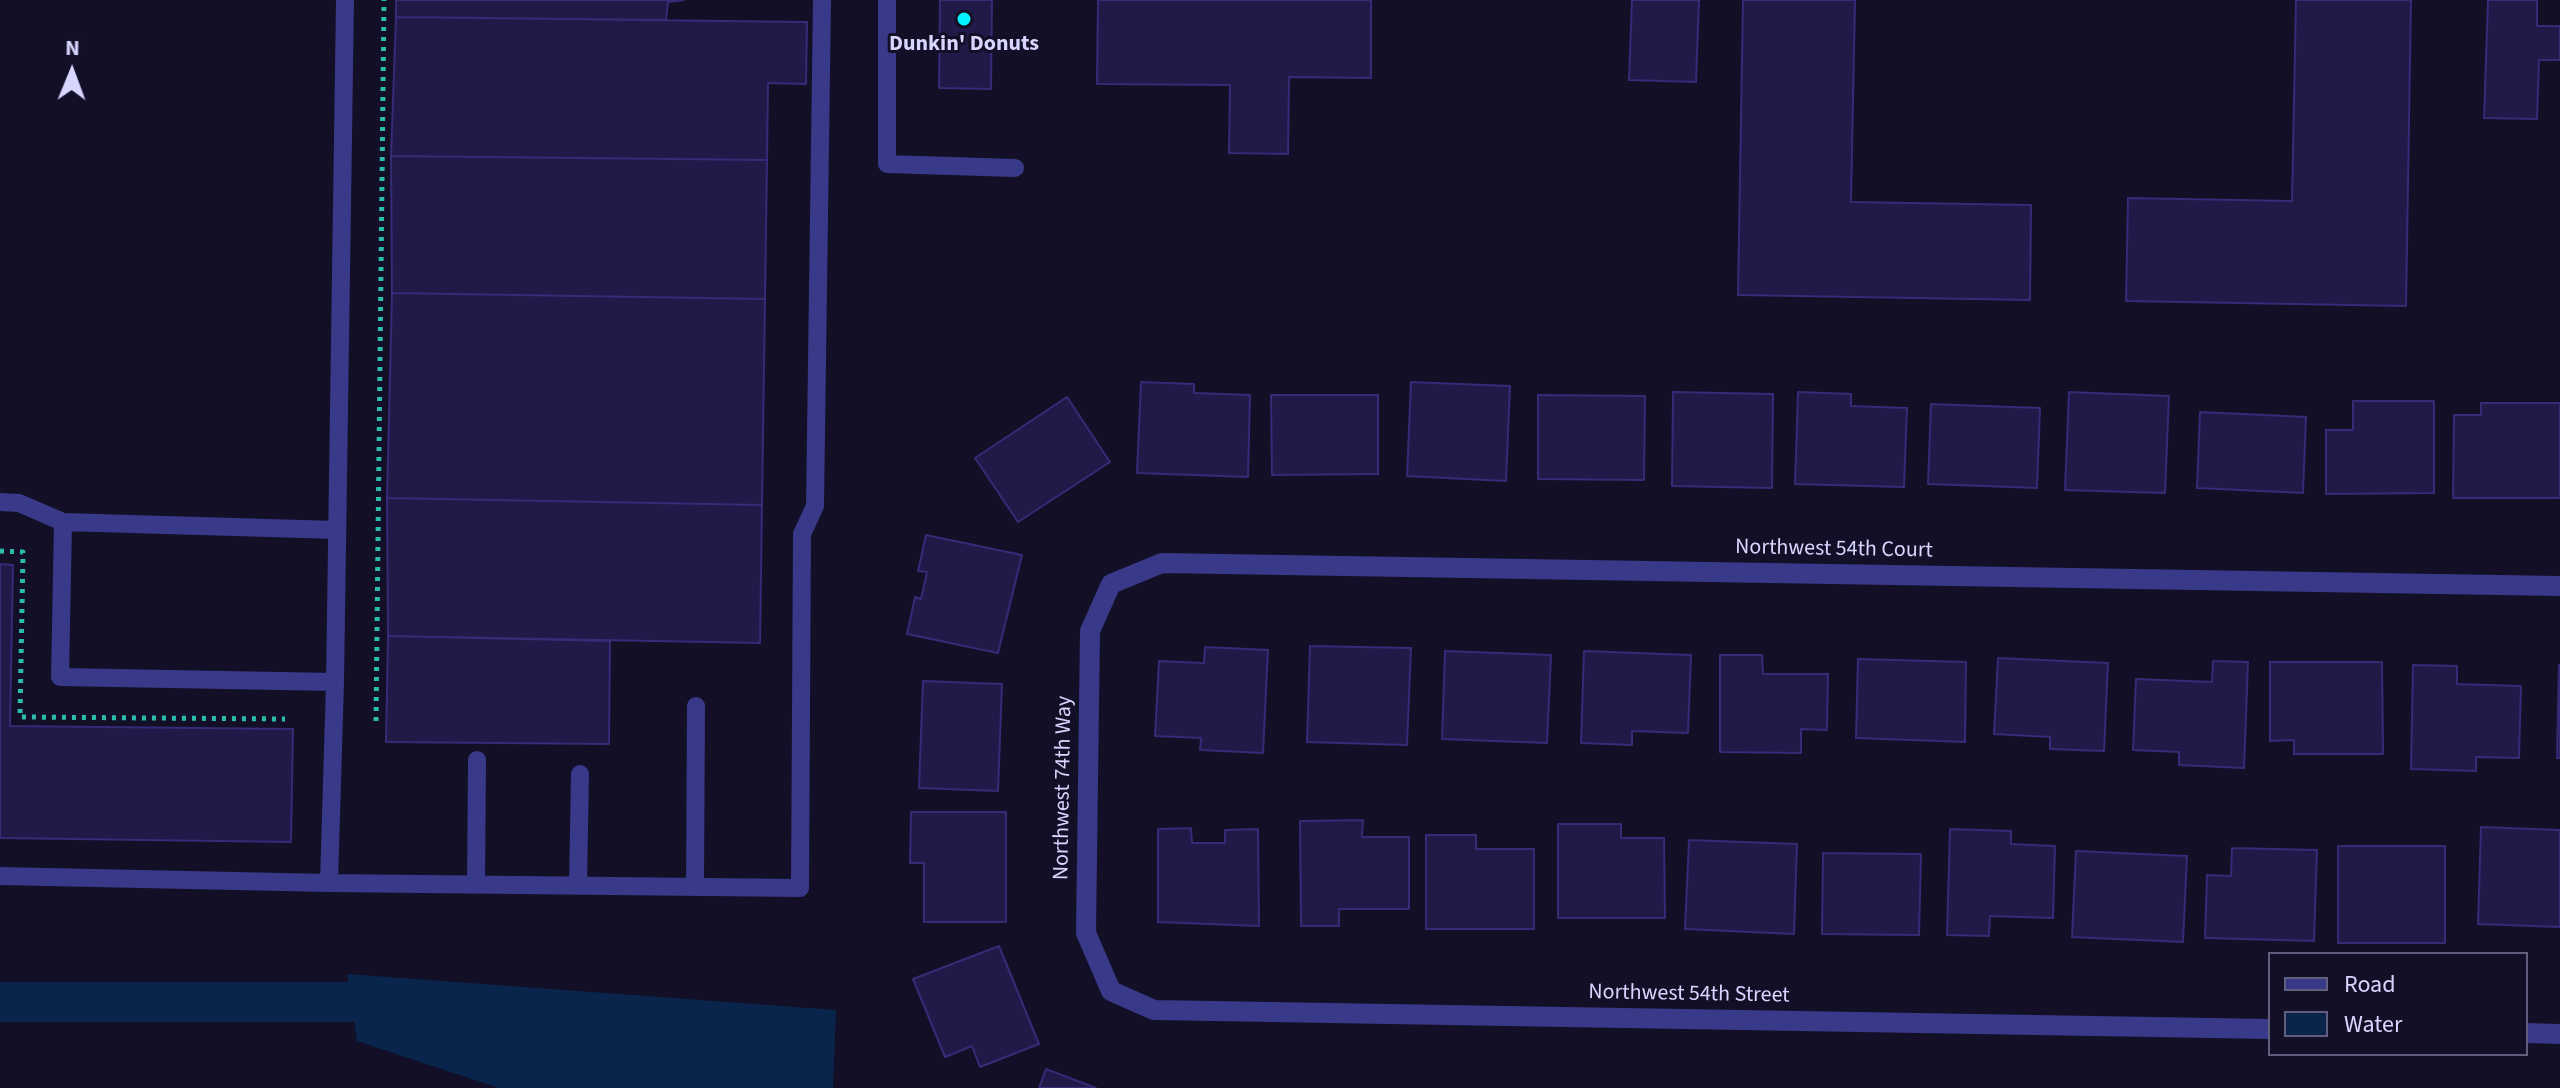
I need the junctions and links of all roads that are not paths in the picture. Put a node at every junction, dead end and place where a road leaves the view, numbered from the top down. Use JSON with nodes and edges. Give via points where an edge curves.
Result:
{"nodes":[{"id":1,"x":345,"y":0,"type":"edge"},
{"id":2,"x":822,"y":0,"type":"edge"},
{"id":3,"x":887,"y":0,"type":"edge"},
{"id":4,"x":1015,"y":168,"type":"dead end"},
{"id":5,"x":0,"y":502,"type":"edge"},
{"id":6,"x":63,"y":522,"type":"junction"},
{"id":7,"x":337,"y":530,"type":"junction"},
{"id":8,"x":1111,"y":584,"type":"joint"},
{"id":9,"x":2560,"y":586,"type":"edge"},
{"id":10,"x":335,"y":682,"type":"junction"},
{"id":11,"x":696,"y":706,"type":"dead end"},
{"id":12,"x":477,"y":760,"type":"dead end"},
{"id":13,"x":580,"y":774,"type":"dead end"},
{"id":14,"x":0,"y":876,"type":"edge"},
{"id":15,"x":329,"y":883,"type":"junction"},
{"id":16,"x":476,"y":884,"type":"junction"},
{"id":17,"x":578,"y":885,"type":"junction"},
{"id":18,"x":695,"y":887,"type":"junction"},
{"id":19,"x":1111,"y":991,"type":"joint"},
{"id":20,"x":2268,"y":1029,"type":"edge"},
{"id":21,"x":2528,"y":1033,"type":"edge"},
{"id":22,"x":2560,"y":1034,"type":"edge"}],
"edges":[{"from":1,"to":7,"type":"lane"},
{"from":2,"to":18,"type":"lane","via":[[815,506],[802,534],[800,888]]},
{"from":3,"to":4,"type":"lane","via":[[887,164]]},
{"from":5,"to":6,"type":"lane","via":[[19,503]]},
{"from":6,"to":7,"type":"lane"},
{"from":6,"to":10,"type":"lane","via":[[60,677]]},
{"from":7,"to":10,"type":"lane"},
{"from":8,"to":9,"type":"street","name":"Northwest 54th Court","via":[[1162,563]]},
{"from":8,"to":19,"type":"street","name":"Northwest 74th Way","via":[[1090,631],[1086,933]]},
{"from":10,"to":15,"type":"lane"},
{"from":11,"to":18,"type":"lane"},
{"from":12,"to":16,"type":"lane"},
{"from":13,"to":17,"type":"lane"},
{"from":14,"to":15,"type":"lane"},
{"from":15,"to":16,"type":"lane"},
{"from":16,"to":17,"type":"lane"},
{"from":17,"to":18,"type":"lane"},
{"from":19,"to":20,"type":"street","name":"Northwest 54th Street","via":[[1154,1010]]},
{"from":21,"to":22,"type":"street"}]}
